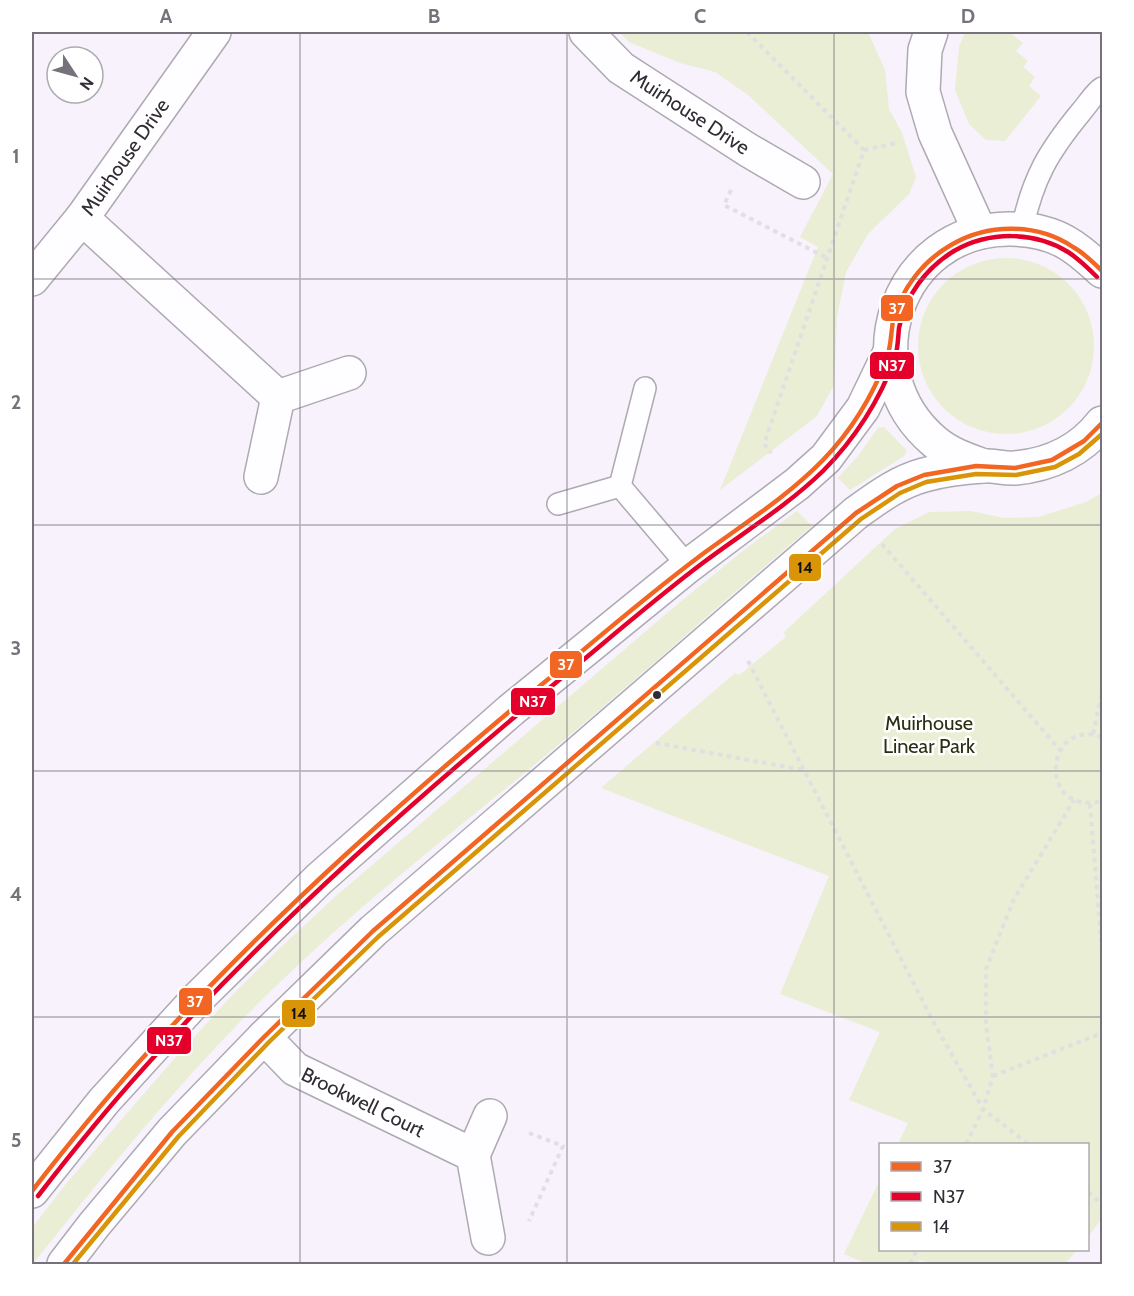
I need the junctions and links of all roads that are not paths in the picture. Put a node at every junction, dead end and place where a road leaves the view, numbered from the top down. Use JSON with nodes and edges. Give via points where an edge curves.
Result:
{"nodes":[{"id":1,"x":214,"y":32,"type":"edge"},
{"id":2,"x":586,"y":32,"type":"edge"},
{"id":3,"x":931,"y":32,"type":"edge"},
{"id":4,"x":1102,"y":88,"type":"edge"},
{"id":5,"x":804,"y":182,"type":"dead end"},
{"id":6,"x":82,"y":218,"type":"junction"},
{"id":7,"x":1022,"y":229,"type":"junction"},
{"id":8,"x":980,"y":232,"type":"junction"},
{"id":9,"x":1102,"y":271,"type":"edge"},
{"id":10,"x":32,"y":279,"type":"edge"},
{"id":11,"x":890,"y":352,"type":"junction"},
{"id":12,"x":349,"y":373,"type":"dead end"},
{"id":13,"x":645,"y":388,"type":"dead end"},
{"id":14,"x":278,"y":397,"type":"junction"},
{"id":15,"x":1102,"y":423,"type":"edge"},
{"id":16,"x":984,"y":466,"type":"junction"},
{"id":17,"x":261,"y":477,"type":"dead end"},
{"id":18,"x":620,"y":486,"type":"junction"},
{"id":19,"x":558,"y":504,"type":"dead end"},
{"id":20,"x":688,"y":566,"type":"junction"},
{"id":21,"x":264,"y":1037,"type":"junction"},
{"id":22,"x":490,"y":1116,"type":"road end"},
{"id":23,"x":473,"y":1155,"type":"junction"},
{"id":24,"x":32,"y":1191,"type":"edge"},
{"id":25,"x":488,"y":1238,"type":"dead end"},
{"id":26,"x":64,"y":1264,"type":"edge"}],
"edges":[{"from":1,"to":6,"type":"street","name":"Muirhouse Drive"},
{"from":2,"to":5,"type":"street","name":"Muirhouse Drive","via":[[621,68]]},
{"from":3,"to":8,"type":"street","via":[[925,50],[923,92],[935,133]]},
{"from":4,"to":7,"type":"lane","via":[[1048,155],[1029,197]]},
{"from":6,"to":10,"type":"street","name":"Muirhouse Drive"},
{"from":6,"to":14,"type":"street"},
{"from":7,"to":8,"type":"street"},
{"from":7,"to":9,"type":"street","via":[[1066,242]]},
{"from":8,"to":11,"type":"street","via":[[932,257],[914,277],[900,300]]},
{"from":11,"to":16,"type":"street","via":[[903,403],[918,425],[936,443]]},
{"from":11,"to":20,"type":"street","via":[[863,408],[826,458]]},
{"from":12,"to":14,"type":"street"},
{"from":13,"to":18,"type":"lane"},
{"from":14,"to":17,"type":"street"},
{"from":15,"to":16,"type":"street","via":[[1069,453],[1042,464]]},
{"from":16,"to":21,"type":"street","via":[[924,475],[893,487],[856,513],[373,931]]},
{"from":18,"to":19,"type":"lane"},
{"from":18,"to":20,"type":"lane"},
{"from":20,"to":24,"type":"street","via":[[511,710],[319,879],[196,1000],[104,1101]]},
{"from":21,"to":23,"type":"street","name":"Brookwell Court","via":[[295,1069]]},
{"from":21,"to":26,"type":"street","via":[[172,1132]]},
{"from":22,"to":23,"type":"street"},
{"from":23,"to":25,"type":"street"}]}
